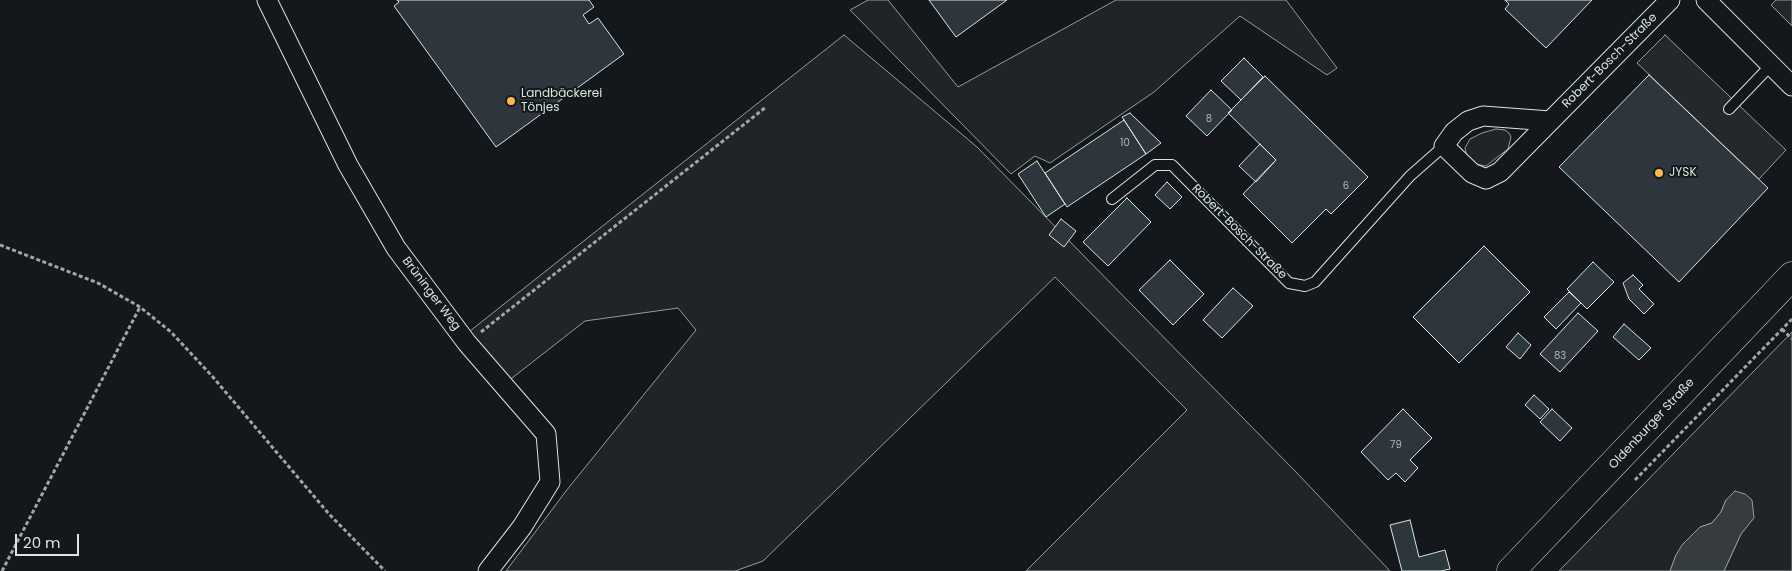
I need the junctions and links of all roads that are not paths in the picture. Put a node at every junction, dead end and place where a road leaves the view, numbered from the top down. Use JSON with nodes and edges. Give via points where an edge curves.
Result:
{"nodes":[{"id":1,"x":267,"y":0,"type":"edge"},
{"id":2,"x":1670,"y":0,"type":"edge"},
{"id":3,"x":1706,"y":0,"type":"edge"},
{"id":4,"x":1771,"y":65,"type":"junction"},
{"id":5,"x":1792,"y":86,"type":"edge"},
{"id":6,"x":1729,"y":109,"type":"dead end"},
{"id":7,"x":1550,"y":121,"type":"junction"},
{"id":8,"x":1444,"y":146,"type":"junction"},
{"id":9,"x":1112,"y":199,"type":"dead end"},
{"id":10,"x":1792,"y":276,"type":"edge"},
{"id":11,"x":488,"y":571,"type":"edge"},
{"id":12,"x":1511,"y":571,"type":"edge"}],
"edges":[{"from":1,"to":11,"type":"street","name":"Brüninger Weg","via":[[348,165],[396,248],[467,343],[546,434],[550,482],[522,527]]},
{"from":2,"to":7,"type":"street","name":"Robert-Bosch-Straße"},
{"from":3,"to":4,"type":"street"},
{"from":4,"to":5,"type":"street"},
{"from":4,"to":6,"type":"lane"},
{"from":7,"to":8,"type":"street","name":"Robert-Bosch-Straße","via":[[1484,116],[1468,121]]},
{"from":7,"to":8,"type":"street","name":"Robert-Bosch-Straße","via":[[1500,172],[1486,178],[1472,173]]},
{"from":8,"to":9,"type":"lane","name":"Robert-Bosch-Straße","via":[[1410,176],[1315,282],[1305,286],[1289,283],[1172,165],[1154,165]]},
{"from":10,"to":12,"type":"main road","name":"Oldenburger Straße"}]}
